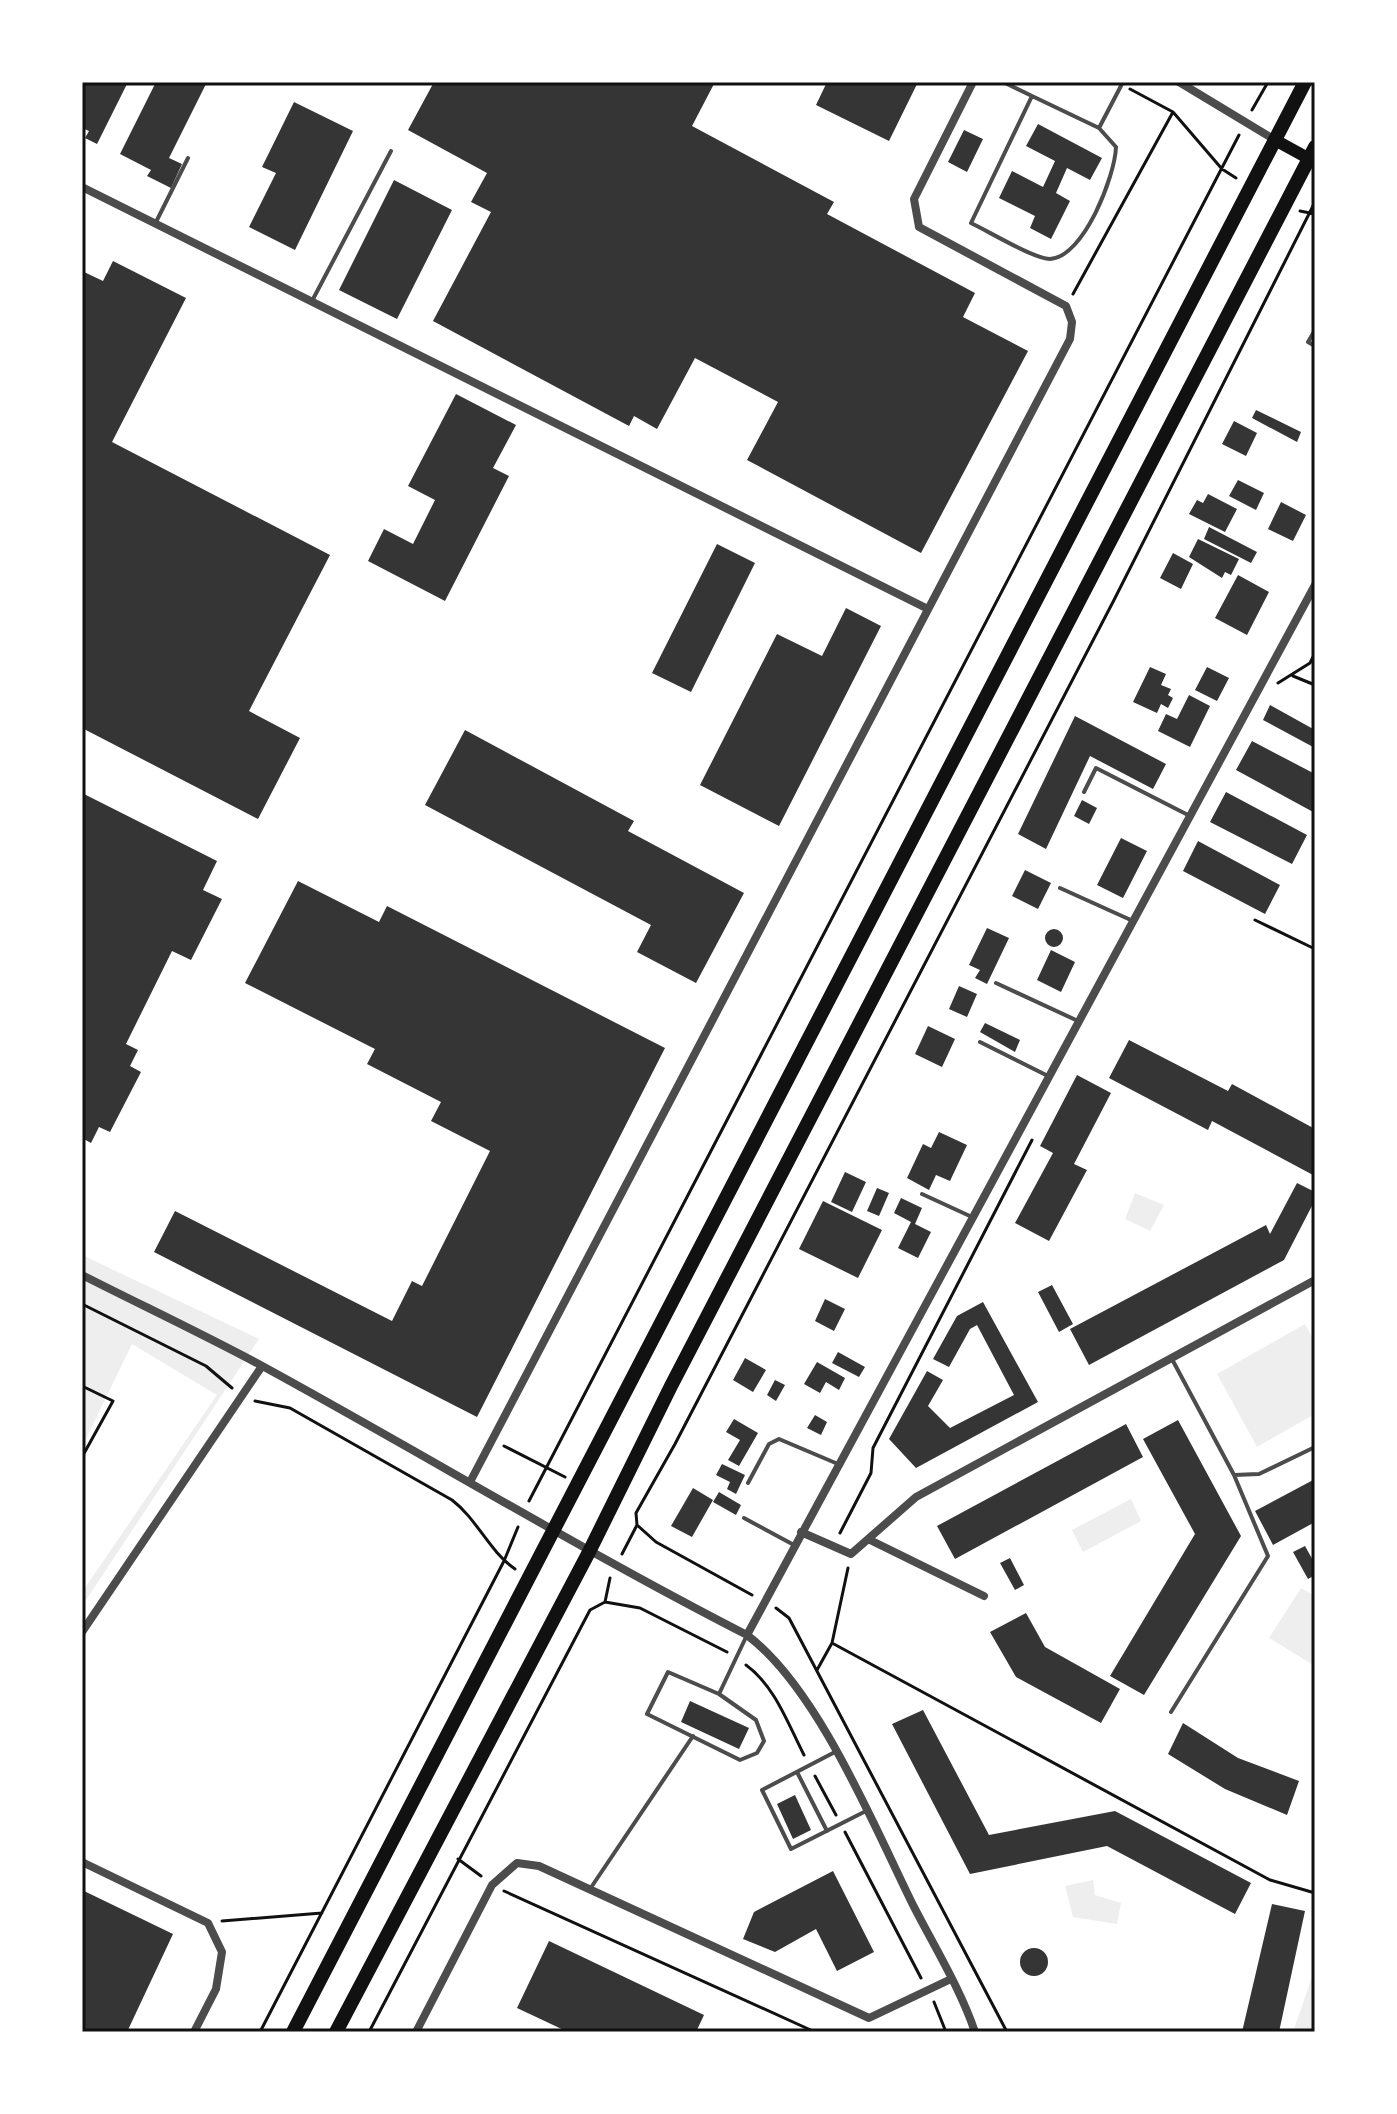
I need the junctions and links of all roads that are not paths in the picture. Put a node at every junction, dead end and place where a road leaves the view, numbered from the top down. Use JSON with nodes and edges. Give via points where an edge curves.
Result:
{"nodes":[{"id":1,"x":973,"y":82,"type":"edge"},
{"id":2,"x":1003,"y":82,"type":"edge"},
{"id":3,"x":1179,"y":82,"type":"edge"},
{"id":4,"x":1305,"y":82,"type":"edge"},
{"id":5,"x":1123,"y":84,"type":"edge"},
{"id":6,"x":1032,"y":96,"type":"junction"},
{"id":7,"x":1099,"y":128,"type":"junction"},
{"id":8,"x":1275,"y":140,"type":"junction"},
{"id":9,"x":391,"y":151,"type":"dead end"},
{"id":10,"x":1313,"y":156,"type":"edge"},
{"id":11,"x":188,"y":158,"type":"dead end"},
{"id":12,"x":82,"y":187,"type":"edge"},
{"id":13,"x":155,"y":224,"type":"junction"},
{"id":14,"x":312,"y":301,"type":"junction"},
{"id":15,"x":1315,"y":330,"type":"edge"},
{"id":16,"x":1315,"y":346,"type":"edge"},
{"id":17,"x":1315,"y":585,"type":"edge"},
{"id":18,"x":928,"y":609,"type":"junction"},
{"id":19,"x":1084,"y":792,"type":"dead end"},
{"id":20,"x":1190,"y":816,"type":"junction"},
{"id":21,"x":1060,"y":888,"type":"dead end"},
{"id":22,"x":1133,"y":921,"type":"junction"},
{"id":23,"x":996,"y":983,"type":"dead end"},
{"id":24,"x":1078,"y":1021,"type":"junction"},
{"id":25,"x":980,"y":1042,"type":"dead end"},
{"id":26,"x":1048,"y":1076,"type":"junction"},
{"id":27,"x":922,"y":1194,"type":"dead end"},
{"id":28,"x":972,"y":1217,"type":"junction"},
{"id":29,"x":82,"y":1275,"type":"edge"},
{"id":30,"x":1314,"y":1284,"type":"edge"},
{"id":31,"x":1173,"y":1361,"type":"junction"},
{"id":32,"x":262,"y":1366,"type":"junction"},
{"id":33,"x":1315,"y":1447,"type":"edge"},
{"id":34,"x":838,"y":1464,"type":"junction"},
{"id":35,"x":1234,"y":1475,"type":"junction"},
{"id":36,"x":470,"y":1482,"type":"junction"},
{"id":37,"x":748,"y":1483,"type":"dead end"},
{"id":38,"x":744,"y":1518,"type":"dead end"},
{"id":39,"x":553,"y":1530,"type":"junction"},
{"id":40,"x":801,"y":1532,"type":"junction"},
{"id":41,"x":870,"y":1540,"type":"junction"},
{"id":42,"x":794,"y":1545,"type":"junction"},
{"id":43,"x":589,"y":1552,"type":"junction"},
{"id":44,"x":984,"y":1596,"type":"dead end"},
{"id":45,"x":82,"y":1632,"type":"edge"},
{"id":46,"x":747,"y":1635,"type":"junction"},
{"id":47,"x":719,"y":1694,"type":"junction"},
{"id":48,"x":1171,"y":1712,"type":"dead end"},
{"id":49,"x":693,"y":1736,"type":"junction"},
{"id":50,"x":835,"y":1752,"type":"junction"},
{"id":51,"x":797,"y":1772,"type":"junction"},
{"id":52,"x":866,"y":1811,"type":"junction"},
{"id":53,"x":827,"y":1831,"type":"junction"},
{"id":54,"x":82,"y":1862,"type":"edge"},
{"id":55,"x":590,"y":1889,"type":"junction"},
{"id":56,"x":951,"y":1979,"type":"junction"},
{"id":57,"x":194,"y":2032,"type":"edge"},
{"id":58,"x":293,"y":2032,"type":"edge"},
{"id":59,"x":336,"y":2032,"type":"edge"},
{"id":60,"x":416,"y":2032,"type":"edge"},
{"id":61,"x":975,"y":2032,"type":"edge"}],
"edges":[{"from":1,"to":18,"type":"street","via":[[914,199],[919,227],[1066,306],[1072,322],[1070,339]]},
{"from":2,"to":6,"type":"lane"},
{"from":3,"to":8,"type":"street"},
{"from":4,"to":8,"type":"highway"},
{"from":5,"to":7,"type":"lane"},
{"from":6,"to":7,"type":"lane"},
{"from":6,"to":7,"type":"lane","via":[[971,223],[1047,259],[1066,255],[1081,239],[1116,168],[1116,147]]},
{"from":8,"to":10,"type":"main road"},
{"from":8,"to":39,"type":"highway"},
{"from":9,"to":14,"type":"lane"},
{"from":10,"to":43,"type":"highway"},
{"from":11,"to":13,"type":"lane"},
{"from":12,"to":13,"type":"street"},
{"from":13,"to":14,"type":"street"},
{"from":14,"to":18,"type":"street"},
{"from":15,"to":16,"type":"lane","via":[[1308,342]]},
{"from":17,"to":20,"type":"street"},
{"from":18,"to":36,"type":"street"},
{"from":19,"to":20,"type":"lane","via":[[1096,768]]},
{"from":20,"to":22,"type":"street"},
{"from":21,"to":22,"type":"lane"},
{"from":22,"to":24,"type":"street"},
{"from":23,"to":24,"type":"lane"},
{"from":24,"to":26,"type":"street"},
{"from":25,"to":26,"type":"lane"},
{"from":26,"to":28,"type":"street"},
{"from":27,"to":28,"type":"lane"},
{"from":28,"to":34,"type":"street"},
{"from":29,"to":32,"type":"street"},
{"from":30,"to":31,"type":"street"},
{"from":31,"to":35,"type":"lane"},
{"from":31,"to":41,"type":"street","via":[[916,1497]]},
{"from":32,"to":36,"type":"street"},
{"from":32,"to":45,"type":"street"},
{"from":33,"to":35,"type":"lane","via":[[1259,1474]]},
{"from":34,"to":37,"type":"lane","via":[[779,1439],[769,1444]]},
{"from":34,"to":40,"type":"street"},
{"from":35,"to":48,"type":"lane","via":[[1268,1556]]},
{"from":36,"to":39,"type":"street"},
{"from":38,"to":42,"type":"lane"},
{"from":39,"to":43,"type":"street"},
{"from":39,"to":58,"type":"highway"},
{"from":40,"to":41,"type":"street","via":[[851,1554]]},
{"from":40,"to":42,"type":"street"},
{"from":41,"to":44,"type":"street"},
{"from":42,"to":46,"type":"street"},
{"from":43,"to":46,"type":"street"},
{"from":43,"to":59,"type":"highway"},
{"from":46,"to":47,"type":"lane"},
{"from":46,"to":50,"type":"street","via":[[782,1670]]},
{"from":47,"to":49,"type":"lane","via":[[756,1720],[764,1741],[757,1753],[740,1760]]},
{"from":47,"to":49,"type":"lane","via":[[668,1672],[647,1714]]},
{"from":49,"to":55,"type":"lane"},
{"from":50,"to":51,"type":"lane"},
{"from":50,"to":52,"type":"street"},
{"from":51,"to":53,"type":"lane"},
{"from":51,"to":53,"type":"lane","via":[[762,1790],[791,1849]]},
{"from":52,"to":53,"type":"lane"},
{"from":52,"to":56,"type":"street"},
{"from":54,"to":57,"type":"street","via":[[208,1923],[222,1952],[216,1989]]},
{"from":55,"to":56,"type":"street","via":[[869,2018]]},
{"from":55,"to":60,"type":"street","via":[[539,1866],[517,1863],[492,1885]]},
{"from":56,"to":61,"type":"street"}]}
